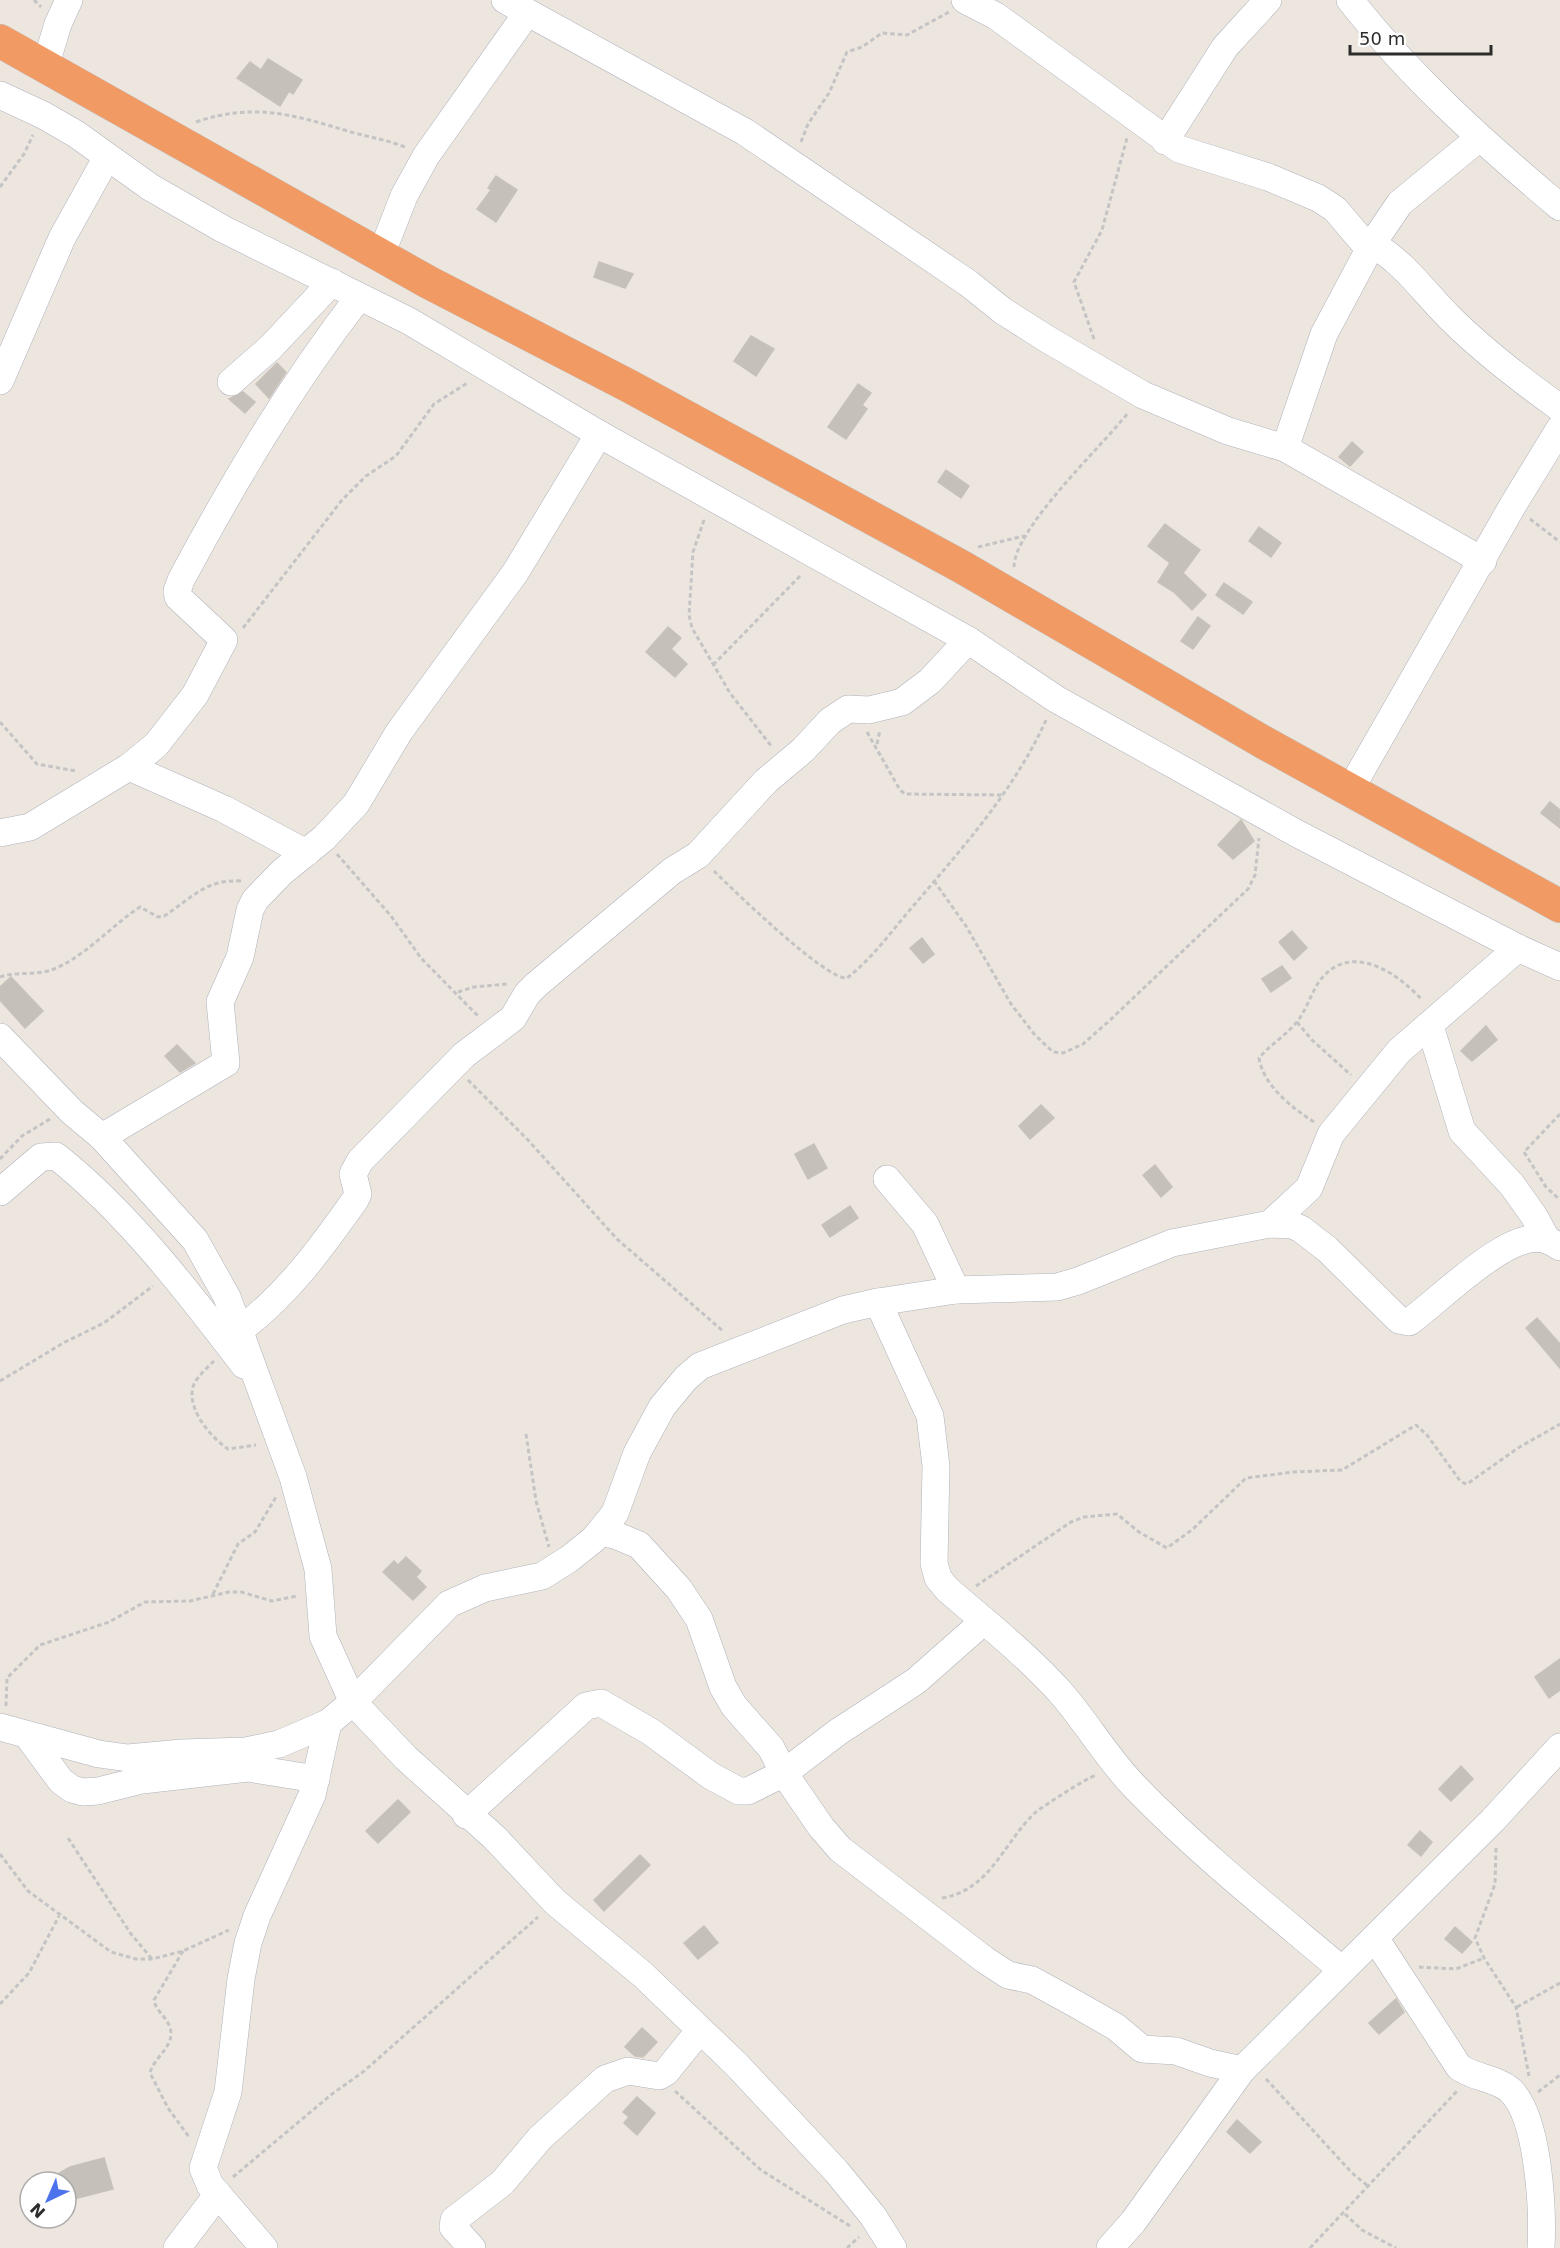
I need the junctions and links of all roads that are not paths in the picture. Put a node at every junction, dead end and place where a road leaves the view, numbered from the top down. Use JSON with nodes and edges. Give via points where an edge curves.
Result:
{"nodes":[{"id":1,"x":69,"y":0,"type":"edge"},
{"id":2,"x":966,"y":0,"type":"edge"},
{"id":3,"x":1268,"y":0,"type":"edge"},
{"id":4,"x":1350,"y":0,"type":"edge"},
{"id":5,"x":516,"y":6,"type":"edge"},
{"id":6,"x":1002,"y":8,"type":"edge"},
{"id":7,"x":0,"y":41,"type":"edge"},
{"id":8,"x":45,"y":67,"type":"junction"},
{"id":9,"x":0,"y":95,"type":"edge"},
{"id":10,"x":1478,"y":139,"type":"junction"},
{"id":11,"x":1166,"y":141,"type":"junction"},
{"id":12,"x":106,"y":157,"type":"junction"},
{"id":13,"x":1560,"y":207,"type":"edge"},
{"id":14,"x":1370,"y":247,"type":"junction"},
{"id":15,"x":381,"y":255,"type":"junction"},
{"id":16,"x":332,"y":282,"type":"junction"},
{"id":17,"x":359,"y":297,"type":"junction"},
{"id":18,"x":0,"y":381,"type":"edge"},
{"id":19,"x":231,"y":382,"type":"dead end"},
{"id":20,"x":1560,"y":408,"type":"edge"},
{"id":21,"x":1560,"y":428,"type":"edge"},
{"id":22,"x":599,"y":435,"type":"junction"},
{"id":23,"x":1285,"y":448,"type":"junction"},
{"id":24,"x":1483,"y":561,"type":"junction"},
{"id":25,"x":968,"y":640,"type":"junction"},
{"id":26,"x":119,"y":773,"type":"junction"},
{"id":27,"x":1350,"y":790,"type":"junction"},
{"id":28,"x":0,"y":833,"type":"edge"},
{"id":29,"x":315,"y":846,"type":"junction"},
{"id":30,"x":1558,"y":901,"type":"edge"},
{"id":31,"x":1518,"y":948,"type":"junction"},
{"id":32,"x":1560,"y":967,"type":"edge"},
{"id":33,"x":1431,"y":1024,"type":"junction"},
{"id":34,"x":0,"y":1037,"type":"edge"},
{"id":35,"x":102,"y":1137,"type":"junction"},
{"id":36,"x":887,"y":1179,"type":"dead end"},
{"id":37,"x":0,"y":1192,"type":"edge"},
{"id":38,"x":1270,"y":1224,"type":"junction"},
{"id":39,"x":1553,"y":1244,"type":"edge"},
{"id":40,"x":956,"y":1290,"type":"junction"},
{"id":41,"x":878,"y":1302,"type":"junction"},
{"id":42,"x":235,"y":1338,"type":"junction"},
{"id":43,"x":601,"y":1533,"type":"junction"},
{"id":44,"x":984,"y":1621,"type":"junction"},
{"id":45,"x":353,"y":1702,"type":"junction"},
{"id":46,"x":328,"y":1723,"type":"junction"},
{"id":47,"x":13,"y":1731,"type":"edge"},
{"id":48,"x":1560,"y":1747,"type":"edge"},
{"id":49,"x":784,"y":1773,"type":"junction"},
{"id":50,"x":316,"y":1779,"type":"junction"},
{"id":51,"x":466,"y":1815,"type":"junction"},
{"id":52,"x":1375,"y":1938,"type":"junction"},
{"id":53,"x":1341,"y":1969,"type":"junction"},
{"id":54,"x":700,"y":2030,"type":"junction"},
{"id":55,"x":1246,"y":2066,"type":"junction"},
{"id":56,"x":218,"y":2194,"type":"junction"},
{"id":57,"x":177,"y":2248,"type":"edge"},
{"id":58,"x":264,"y":2248,"type":"edge"},
{"id":59,"x":472,"y":2248,"type":"edge"},
{"id":60,"x":893,"y":2248,"type":"edge"},
{"id":61,"x":1110,"y":2248,"type":"edge"},
{"id":62,"x":1541,"y":2248,"type":"edge"}],
"edges":[{"from":1,"to":8,"type":"street"},
{"from":2,"to":6,"type":"street"},
{"from":3,"to":11,"type":"street","via":[[1226,47]]},
{"from":4,"to":10,"type":"street"},
{"from":5,"to":15,"type":"street","via":[[426,156]]},
{"from":5,"to":23,"type":"street","via":[[714,114],[1003,310],[1110,377],[1228,430]]},
{"from":6,"to":11,"type":"street"},
{"from":7,"to":8,"type":"highway"},
{"from":8,"to":15,"type":"highway"},
{"from":9,"to":12,"type":"street","via":[[43,115]]},
{"from":10,"to":13,"type":"street"},
{"from":10,"to":14,"type":"street","via":[[1400,203]]},
{"from":11,"to":14,"type":"street","via":[[1318,198],[1335,209]]},
{"from":12,"to":16,"type":"street","via":[[222,229]]},
{"from":12,"to":18,"type":"street","via":[[62,238]]},
{"from":14,"to":20,"type":"street","via":[[1400,264],[1448,316]]},
{"from":14,"to":23,"type":"street","via":[[1324,334]]},
{"from":15,"to":27,"type":"highway","via":[[962,567]]},
{"from":16,"to":17,"type":"street"},
{"from":16,"to":19,"type":"street","via":[[276,342]]},
{"from":17,"to":22,"type":"street","via":[[410,321]]},
{"from":17,"to":26,"type":"street","via":[[290,390],[181,580],[178,597],[224,639],[218,651],[195,695],[174,724],[156,745]]},
{"from":21,"to":24,"type":"street"},
{"from":22,"to":25,"type":"street"},
{"from":22,"to":29,"type":"street","via":[[515,573],[399,732],[356,804]]},
{"from":23,"to":24,"type":"street"},
{"from":24,"to":27,"type":"street"},
{"from":25,"to":31,"type":"street","via":[[1056,699],[1262,814]]},
{"from":25,"to":42,"type":"street","via":[[930,681],[902,702],[869,710],[848,709],[830,721],[698,855],[672,871],[536,985],[513,1018],[464,1055],[360,1161],[352,1174],[356,1200],[300,1275]]},
{"from":26,"to":28,"type":"street","via":[[30,827]]},
{"from":26,"to":29,"type":"street"},
{"from":27,"to":30,"type":"highway"},
{"from":29,"to":35,"type":"street","via":[[271,882],[250,910],[240,957],[220,1007],[226,1064]]},
{"from":31,"to":32,"type":"street"},
{"from":31,"to":33,"type":"street"},
{"from":33,"to":38,"type":"street","via":[[1399,1051],[1368,1088],[1331,1134],[1309,1188]]},
{"from":33,"to":39,"type":"street","via":[[1461,1131],[1512,1185]]},
{"from":34,"to":35,"type":"street","via":[[72,1112]]},
{"from":35,"to":42,"type":"street","via":[[195,1240],[227,1297]]},
{"from":36,"to":40,"type":"street","via":[[925,1224]]},
{"from":37,"to":42,"type":"street","via":[[41,1157],[56,1156],[74,1170]]},
{"from":38,"to":39,"type":"street","via":[[1301,1229],[1404,1322],[1417,1317],[1492,1255],[1533,1239]]},
{"from":38,"to":40,"type":"street","via":[[1172,1242],[1057,1287]]},
{"from":40,"to":41,"type":"street"},
{"from":41,"to":43,"type":"street","via":[[843,1310],[700,1366],[662,1407],[637,1454],[615,1513]]},
{"from":41,"to":44,"type":"street","via":[[930,1416],[936,1458],[934,1563],[938,1578]]},
{"from":42,"to":45,"type":"street","via":[[257,1382],[293,1477],[318,1569],[323,1636]]},
{"from":43,"to":45,"type":"street","via":[[542,1575],[485,1588],[449,1604]]},
{"from":43,"to":49,"type":"street","via":[[615,1534],[639,1545],[679,1589],[699,1619],[723,1688],[771,1748]]},
{"from":44,"to":49,"type":"street","via":[[916,1681]]},
{"from":44,"to":53,"type":"street","via":[[1060,1692],[1117,1769],[1193,1843]]},
{"from":45,"to":46,"type":"street"},
{"from":45,"to":51,"type":"street"},
{"from":46,"to":47,"type":"street","via":[[279,1744],[246,1751],[138,1758],[99,1754]]},
{"from":46,"to":50,"type":"street"},
{"from":47,"to":50,"type":"street","via":[[61,1780],[83,1792],[156,1778],[248,1768]]},
{"from":48,"to":52,"type":"street"},
{"from":49,"to":51,"type":"street","via":[[748,1791],[740,1791],[711,1776],[615,1709],[593,1703]]},
{"from":49,"to":55,"type":"street","via":[[840,1849],[1008,1975],[1032,1980],[1074,2002],[1116,2027],[1142,2049],[1176,2051],[1210,2064]]},
{"from":50,"to":56,"type":"street","via":[[257,1916],[241,1979],[228,2092],[203,2168]]},
{"from":51,"to":54,"type":"street","via":[[495,1838],[555,1902],[642,1974]]},
{"from":52,"to":53,"type":"street"},
{"from":52,"to":62,"type":"street","via":[[1459,2067],[1511,2091],[1521,2104],[1529,2127],[1538,2184]]},
{"from":53,"to":55,"type":"street"},
{"from":54,"to":59,"type":"street","via":[[660,2076],[627,2071],[617,2074],[605,2079],[564,2114],[502,2183],[454,2220],[453,2227]]},
{"from":54,"to":60,"type":"street","via":[[836,2171]]},
{"from":55,"to":61,"type":"street"},
{"from":56,"to":57,"type":"street"},
{"from":56,"to":58,"type":"street"}]}
